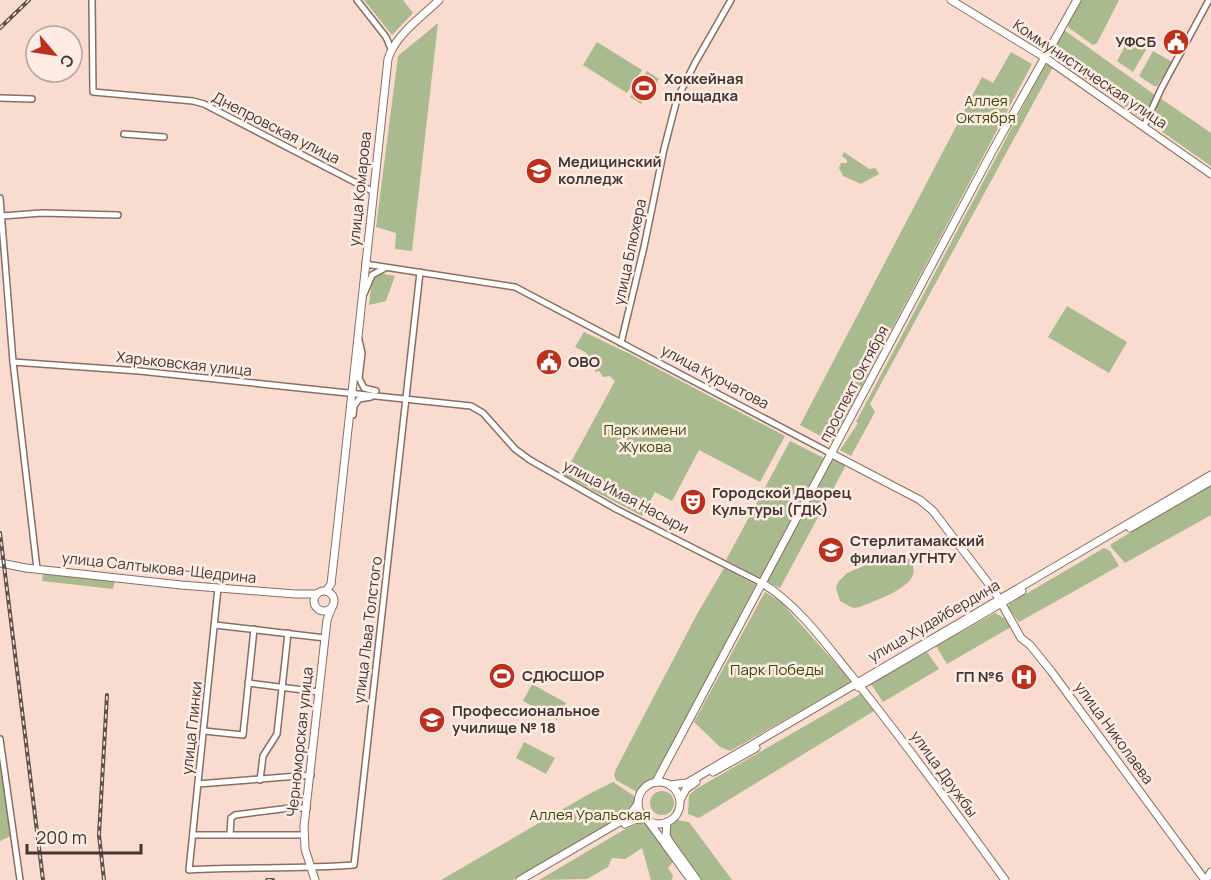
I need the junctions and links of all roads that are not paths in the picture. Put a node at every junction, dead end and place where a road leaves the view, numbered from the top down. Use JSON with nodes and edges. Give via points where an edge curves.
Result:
{"nodes":[{"id":1,"x":92,"y":0,"type":"edge"},
{"id":2,"x":357,"y":0,"type":"edge"},
{"id":3,"x":439,"y":0,"type":"edge"},
{"id":4,"x":731,"y":0,"type":"edge"},
{"id":5,"x":951,"y":0,"type":"edge"},
{"id":6,"x":1077,"y":0,"type":"edge"},
{"id":7,"x":1209,"y":0,"type":"edge"},
{"id":8,"x":391,"y":49,"type":"junction"},
{"id":9,"x":1044,"y":57,"type":"junction"},
{"id":10,"x":0,"y":98,"type":"edge"},
{"id":11,"x":32,"y":99,"type":"dead end"},
{"id":12,"x":1144,"y":126,"type":"junction"},
{"id":13,"x":124,"y":134,"type":"dead end"},
{"id":14,"x":164,"y":137,"type":"dead end"},
{"id":15,"x":1211,"y":174,"type":"edge"},
{"id":16,"x":372,"y":191,"type":"junction"},
{"id":17,"x":0,"y":198,"type":"edge"},
{"id":18,"x":118,"y":215,"type":"dead end"},
{"id":19,"x":2,"y":216,"type":"junction"},
{"id":20,"x":365,"y":264,"type":"junction"},
{"id":21,"x":389,"y":267,"type":"junction"},
{"id":22,"x":420,"y":272,"type":"junction"},
{"id":23,"x":362,"y":301,"type":"junction"},
{"id":24,"x":358,"y":338,"type":"junction"},
{"id":25,"x":621,"y":343,"type":"junction"},
{"id":26,"x":13,"y":362,"type":"junction"},
{"id":27,"x":351,"y":392,"type":"junction"},
{"id":28,"x":404,"y":398,"type":"junction"},
{"id":29,"x":347,"y":436,"type":"junction"},
{"id":30,"x":832,"y":454,"type":"junction"},
{"id":31,"x":1211,"y":475,"type":"edge"},
{"id":32,"x":1211,"y":481,"type":"edge"},
{"id":33,"x":0,"y":563,"type":"edge"},
{"id":34,"x":37,"y":569,"type":"junction"},
{"id":35,"x":762,"y":583,"type":"junction"},
{"id":36,"x":331,"y":584,"type":"junction"},
{"id":37,"x":218,"y":588,"type":"junction"},
{"id":38,"x":326,"y":591,"type":"junction"},
{"id":39,"x":317,"y":594,"type":"junction"},
{"id":40,"x":306,"y":595,"type":"junction"},
{"id":41,"x":334,"y":598,"type":"junction"},
{"id":42,"x":1000,"y":601,"type":"junction"},
{"id":43,"x":314,"y":602,"type":"junction"},
{"id":44,"x":332,"y":608,"type":"junction"},
{"id":45,"x":320,"y":611,"type":"junction"},
{"id":46,"x":327,"y":620,"type":"junction"},
{"id":47,"x":215,"y":625,"type":"junction"},
{"id":48,"x":254,"y":629,"type":"junction"},
{"id":49,"x":288,"y":633,"type":"junction"},
{"id":50,"x":325,"y":638,"type":"junction"},
{"id":51,"x":248,"y":683,"type":"junction"},
{"id":52,"x":858,"y":684,"type":"junction"},
{"id":53,"x":282,"y":687,"type":"junction"},
{"id":54,"x":319,"y":692,"type":"junction"},
{"id":55,"x":204,"y":731,"type":"junction"},
{"id":56,"x":0,"y":739,"type":"edge"},
{"id":57,"x":668,"y":762,"type":"junction"},
{"id":58,"x":310,"y":776,"type":"junction"},
{"id":59,"x":260,"y":780,"type":"junction"},
{"id":60,"x":656,"y":782,"type":"junction"},
{"id":61,"x":198,"y":784,"type":"junction"},
{"id":62,"x":670,"y":785,"type":"junction"},
{"id":63,"x":680,"y":800,"type":"junction"},
{"id":64,"x":638,"y":804,"type":"junction"},
{"id":65,"x":307,"y":808,"type":"junction"},
{"id":66,"x":646,"y":819,"type":"junction"},
{"id":67,"x":624,"y":822,"type":"junction"},
{"id":68,"x":667,"y":822,"type":"junction"},
{"id":69,"x":230,"y":834,"type":"junction"},
{"id":70,"x":193,"y":835,"type":"junction"},
{"id":71,"x":304,"y":835,"type":"junction"},
{"id":72,"x":310,"y":868,"type":"junction"},
{"id":73,"x":1211,"y":872,"type":"edge"},
{"id":74,"x":20,"y":880,"type":"edge"},
{"id":75,"x":315,"y":880,"type":"edge"},
{"id":76,"x":520,"y":880,"type":"edge"},
{"id":77,"x":529,"y":880,"type":"edge"},
{"id":78,"x":692,"y":880,"type":"edge"},
{"id":79,"x":697,"y":880,"type":"edge"},
{"id":80,"x":1005,"y":880,"type":"edge"},
{"id":81,"x":1206,"y":880,"type":"edge"}],
"edges":[{"from":1,"to":16,"type":"street","name":"Днепровская улица","via":[[93,92],[204,104]]},
{"from":2,"to":8,"type":"street"},
{"from":3,"to":8,"type":"main road"},
{"from":4,"to":25,"type":"street","name":"улица Блюхера","via":[[677,99]]},
{"from":5,"to":9,"type":"main road","name":"Коммунистическая улица"},
{"from":6,"to":9,"type":"main road","name":"проспект Октября"},
{"from":7,"to":12,"type":"street"},
{"from":8,"to":16,"type":"main road","name":"улица Комарова"},
{"from":9,"to":12,"type":"main road","name":"Коммунистическая улица"},
{"from":9,"to":30,"type":"main road","name":"проспект Октября"},
{"from":10,"to":11,"type":"street"},
{"from":12,"to":15,"type":"main road","name":"Коммунистическая улица"},
{"from":13,"to":14,"type":"street"},
{"from":16,"to":20,"type":"main road","name":"улица Комарова"},
{"from":17,"to":19,"type":"street"},
{"from":18,"to":19,"type":"street"},
{"from":19,"to":26,"type":"street"},
{"from":20,"to":21,"type":"street","name":"улица Курчатова"},
{"from":20,"to":23,"type":"main road","name":"улица Комарова"},
{"from":21,"to":22,"type":"street","name":"улица Курчатова"},
{"from":21,"to":23,"type":"street","via":[[372,274]]},
{"from":22,"to":25,"type":"street","name":"улица Курчатова","via":[[515,287]]},
{"from":22,"to":28,"type":"street","name":"улица Льва Толстого"},
{"from":23,"to":24,"type":"main road","name":"улица Комарова"},
{"from":24,"to":27,"type":"main road","name":"улица Комарова"},
{"from":24,"to":28,"type":"street","via":[[362,353],[361,384],[368,390]]},
{"from":25,"to":30,"type":"street","name":"улица Курчатова"},
{"from":26,"to":27,"type":"street","name":"Харьковская улица"},
{"from":26,"to":34,"type":"street"},
{"from":27,"to":28,"type":"street","name":"улица Имая Насыри"},
{"from":27,"to":29,"type":"main road"},
{"from":28,"to":29,"type":"street","via":[[359,399]]},
{"from":28,"to":35,"type":"street","name":"улица Имая Насыри","via":[[474,407],[530,460],[616,509]]},
{"from":28,"to":72,"type":"street","name":"улица Льва Толстого","via":[[354,865]]},
{"from":29,"to":36,"type":"main road"},
{"from":30,"to":35,"type":"main road","name":"проспект Октября"},
{"from":30,"to":42,"type":"main road","name":"улица Курчатова","via":[[927,506]]},
{"from":31,"to":42,"type":"main road","name":"улица Худайбердина"},
{"from":32,"to":42,"type":"main road","name":"улица Худайбердина"},
{"from":33,"to":34,"type":"main road","name":"улица Салтыкова-Щедрина"},
{"from":34,"to":37,"type":"main road","name":"улица Салтыкова-Щедрина"},
{"from":35,"to":52,"type":"main road","name":"улица Имая Насыри","via":[[784,597]]},
{"from":35,"to":57,"type":"main road","name":"проспект Октября"},
{"from":36,"to":38,"type":"main road"},
{"from":36,"to":41,"type":"main road"},
{"from":37,"to":40,"type":"main road","name":"улица Салтыкова-Щедрина"},
{"from":37,"to":47,"type":"street","name":"улица Глинки"},
{"from":38,"to":39,"type":"main road"},
{"from":38,"to":41,"type":"main road"},
{"from":39,"to":40,"type":"main road","name":"улица Салтыкова-Щедрина"},
{"from":39,"to":43,"type":"main road"},
{"from":40,"to":43,"type":"main road"},
{"from":41,"to":44,"type":"main road"},
{"from":42,"to":52,"type":"main road","name":"улица Худайбердина"},
{"from":42,"to":81,"type":"main road","name":"улица Николаева","via":[[1021,638],[1051,670]]},
{"from":43,"to":45,"type":"main road"},
{"from":44,"to":45,"type":"main road"},
{"from":44,"to":46,"type":"main road","name":"Черноморская улица"},
{"from":45,"to":46,"type":"main road"},
{"from":46,"to":50,"type":"main road","name":"Черноморская улица"},
{"from":47,"to":48,"type":"street"},
{"from":47,"to":55,"type":"street","name":"улица Глинки"},
{"from":48,"to":49,"type":"street"},
{"from":48,"to":51,"type":"street"},
{"from":49,"to":50,"type":"street"},
{"from":49,"to":53,"type":"street"},
{"from":50,"to":54,"type":"main road","name":"Черноморская улица"},
{"from":51,"to":53,"type":"street"},
{"from":51,"to":55,"type":"street","via":[[243,735]]},
{"from":52,"to":62,"type":"main road","name":"улица Худайбердина","via":[[687,783]]},
{"from":52,"to":63,"type":"main road","name":"улица Худайбердина","via":[[689,786]]},
{"from":52,"to":80,"type":"main road","name":"улица Дружбы"},
{"from":53,"to":54,"type":"street"},
{"from":53,"to":59,"type":"street","via":[[276,734],[263,756]]},
{"from":54,"to":58,"type":"main road","name":"Черноморская улица"},
{"from":55,"to":61,"type":"street","name":"улица Глинки"},
{"from":56,"to":74,"type":"street"},
{"from":57,"to":60,"type":"main road","name":"проспект Октября"},
{"from":57,"to":62,"type":"main road"},
{"from":58,"to":59,"type":"street"},
{"from":58,"to":65,"type":"main road","name":"Черноморская улица"},
{"from":59,"to":61,"type":"street"},
{"from":60,"to":62,"type":"main road"},
{"from":60,"to":64,"type":"main road","via":[[641,792]]},
{"from":61,"to":70,"type":"street","name":"улица Глинки"},
{"from":62,"to":63,"type":"main road"},
{"from":63,"to":68,"type":"main road","via":[[677,814]]},
{"from":64,"to":66,"type":"main road"},
{"from":64,"to":67,"type":"main road"},
{"from":65,"to":69,"type":"street","via":[[235,815],[231,818]]},
{"from":65,"to":71,"type":"main road","name":"Черноморская улица"},
{"from":66,"to":67,"type":"main road"},
{"from":66,"to":68,"type":"main road","via":[[656,824]]},
{"from":66,"to":78,"type":"main road"},
{"from":67,"to":76,"type":"main road"},
{"from":67,"to":77,"type":"main road"},
{"from":68,"to":79,"type":"main road","via":[[669,841]]},
{"from":69,"to":70,"type":"street"},
{"from":69,"to":71,"type":"street"},
{"from":70,"to":72,"type":"street","name":"улица Глинки","via":[[189,870]]},
{"from":71,"to":72,"type":"main road","name":"Черноморская улица"},
{"from":72,"to":75,"type":"main road","name":"Черноморская улица"},
{"from":73,"to":81,"type":"main road"}]}
